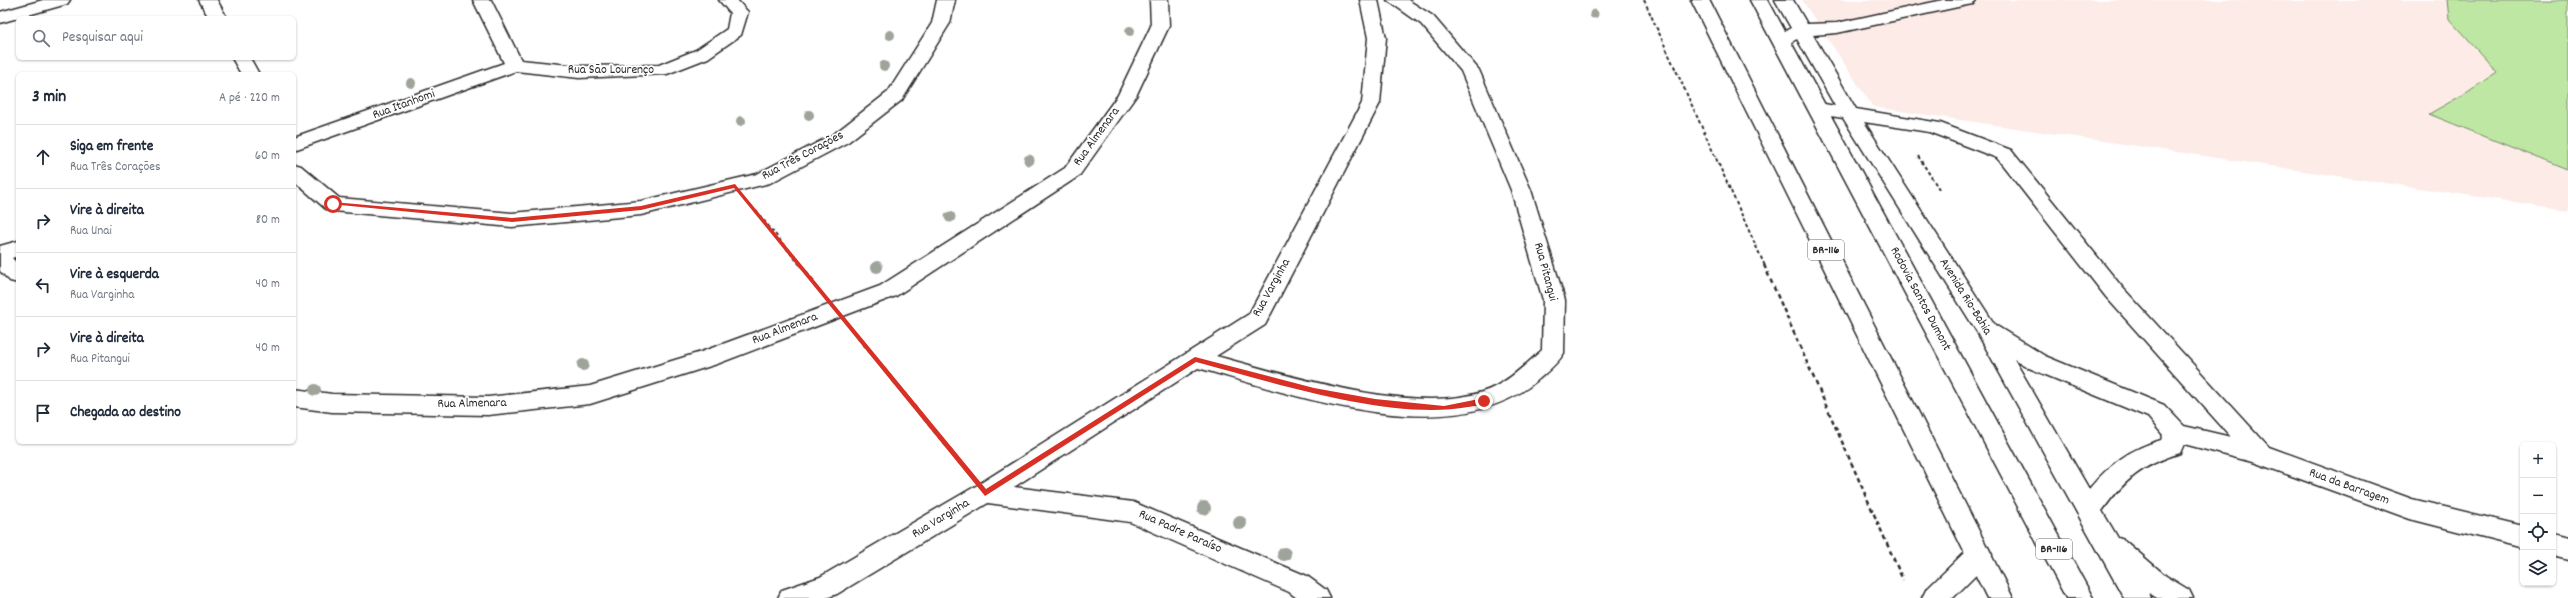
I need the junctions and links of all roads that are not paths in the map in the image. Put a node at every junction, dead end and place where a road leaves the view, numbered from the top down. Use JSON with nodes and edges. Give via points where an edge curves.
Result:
{"nodes":[{"id":1,"x":61,"y":0,"type":"edge"},
{"id":2,"x":208,"y":0,"type":"edge"},
{"id":3,"x":482,"y":0,"type":"edge"},
{"id":4,"x":728,"y":0,"type":"edge"},
{"id":5,"x":946,"y":0,"type":"edge"},
{"id":6,"x":1159,"y":0,"type":"edge"},
{"id":7,"x":1369,"y":0,"type":"edge"},
{"id":8,"x":1396,"y":0,"type":"edge"},
{"id":9,"x":1700,"y":0,"type":"edge"},
{"id":10,"x":1759,"y":0,"type":"edge"},
{"id":11,"x":1784,"y":0,"type":"edge"},
{"id":12,"x":1967,"y":0,"type":"edge"},
{"id":13,"x":217,"y":16,"type":"edge"},
{"id":14,"x":0,"y":18,"type":"edge"},
{"id":15,"x":1802,"y":30,"type":"junction"},
{"id":16,"x":1782,"y":42,"type":"junction"},
{"id":17,"x":242,"y":60,"type":"edge"},
{"id":18,"x":514,"y":65,"type":"junction"},
{"id":19,"x":249,"y":72,"type":"edge"},
{"id":20,"x":1819,"y":109,"type":"junction"},
{"id":21,"x":1849,"y":113,"type":"junction"},
{"id":22,"x":296,"y":143,"type":"edge"},
{"id":23,"x":296,"y":172,"type":"edge"},
{"id":24,"x":16,"y":249,"type":"edge"},
{"id":25,"x":0,"y":254,"type":"edge"},
{"id":26,"x":0,"y":259,"type":"edge"},
{"id":27,"x":16,"y":274,"type":"edge"},
{"id":28,"x":1986,"y":329,"type":"junction"},
{"id":29,"x":1195,"y":359,"type":"junction"},
{"id":30,"x":296,"y":398,"type":"edge"},
{"id":31,"x":2176,"y":433,"type":"junction"},
{"id":32,"x":2260,"y":454,"type":"junction"},
{"id":33,"x":985,"y":493,"type":"junction"},
{"id":34,"x":2087,"y":511,"type":"junction"},
{"id":35,"x":2520,"y":536,"type":"edge"},
{"id":36,"x":2102,"y":537,"type":"junction"},
{"id":37,"x":2556,"y":545,"type":"edge"},
{"id":38,"x":2568,"y":548,"type":"edge"},
{"id":39,"x":1979,"y":555,"type":"junction"},
{"id":40,"x":824,"y":592,"type":"edge"},
{"id":41,"x":791,"y":598,"type":"edge"},
{"id":42,"x":1318,"y":598,"type":"edge"},
{"id":43,"x":1935,"y":598,"type":"edge"},
{"id":44,"x":2000,"y":598,"type":"edge"},
{"id":45,"x":2080,"y":598,"type":"edge"},
{"id":46,"x":2138,"y":598,"type":"edge"},
{"id":47,"x":2180,"y":598,"type":"edge"}],
"edges":[{"from":1,"to":14,"type":"main road"},
{"from":2,"to":13,"type":"main road"},
{"from":3,"to":18,"type":"main road"},
{"from":4,"to":18,"type":"main road","name":"Rua São Lourenço","via":[[739,12],[735,31],[702,54],[661,70],[579,72]]},
{"from":5,"to":23,"type":"main road","name":"Rua Três Corações","via":[[941,23],[895,96],[841,138],[763,179],[641,208],[512,220],[333,204]]},
{"from":6,"to":30,"type":"main road","name":"Rua Almenara","via":[[1160,26],[1128,96],[1072,172],[888,291],[709,358],[590,395],[488,406],[332,402]]},
{"from":7,"to":29,"type":"main road","name":"Rua Varginha","via":[[1377,38],[1371,103],[1257,319]]},
{"from":8,"to":29,"type":"main road","name":"Rua Pitangui","via":[[1427,20],[1470,70],[1521,190],[1554,300],[1553,353],[1521,383],[1484,401],[1444,409],[1375,402],[1314,390]]},
{"from":9,"to":39,"type":"main road","number":"BR-116"},
{"from":10,"to":16,"type":"main road","name":"Rodovia Santos Dumont","number":"BR-116"},
{"from":11,"to":15,"type":"main road","name":"Avenida Rio-Bahia"},
{"from":12,"to":15,"type":"main road","via":[[1837,28]]},
{"from":15,"to":16,"type":"main road"},
{"from":15,"to":21,"type":"main road","name":"Avenida Rio-Bahia"},
{"from":16,"to":20,"type":"main road","name":"Rodovia Santos Dumont","number":"BR-116"},
{"from":17,"to":19,"type":"main road"},
{"from":18,"to":22,"type":"main road","name":"Rua Itanhomi"},
{"from":20,"to":21,"type":"main road"},
{"from":20,"to":45,"type":"main road","name":"Rodovia Santos Dumont","number":"BR-116"},
{"from":21,"to":28,"type":"main road","name":"Avenida Rio-Bahia"},
{"from":21,"to":32,"type":"main road","via":[[1933,127],[2004,154],[2114,292]]},
{"from":24,"to":25,"type":"main road"},
{"from":26,"to":27,"type":"main road"},
{"from":28,"to":31,"type":"main road","via":[[2037,362],[2156,411]]},
{"from":28,"to":34,"type":"main road","name":"Avenida Rio-Bahia"},
{"from":29,"to":33,"type":"main road","name":"Rua Varginha"},
{"from":31,"to":32,"type":"main road","name":"Rua da Barragem"},
{"from":31,"to":34,"type":"main road","via":[[2171,446],[2147,453],[2127,464],[2111,478]]},
{"from":32,"to":35,"type":"main road","name":"Rua da Barragem","via":[[2410,509]]},
{"from":33,"to":40,"type":"main road","name":"Rua Varginha"},
{"from":33,"to":42,"type":"main road","name":"Rua Padre Paraíso","via":[[1133,512],[1298,584]]},
{"from":34,"to":36,"type":"main road","name":"Avenida Rio-Bahia"},
{"from":36,"to":46,"type":"main road","name":"Avenida Rio-Bahia"},
{"from":36,"to":47,"type":"main road","via":[[2157,584]]},
{"from":37,"to":38,"type":"main road"},
{"from":39,"to":43,"type":"main road"},
{"from":39,"to":44,"type":"main road","number":"BR-116"},
{"from":40,"to":41,"type":"main road","name":"Rua Varginha"}]}
